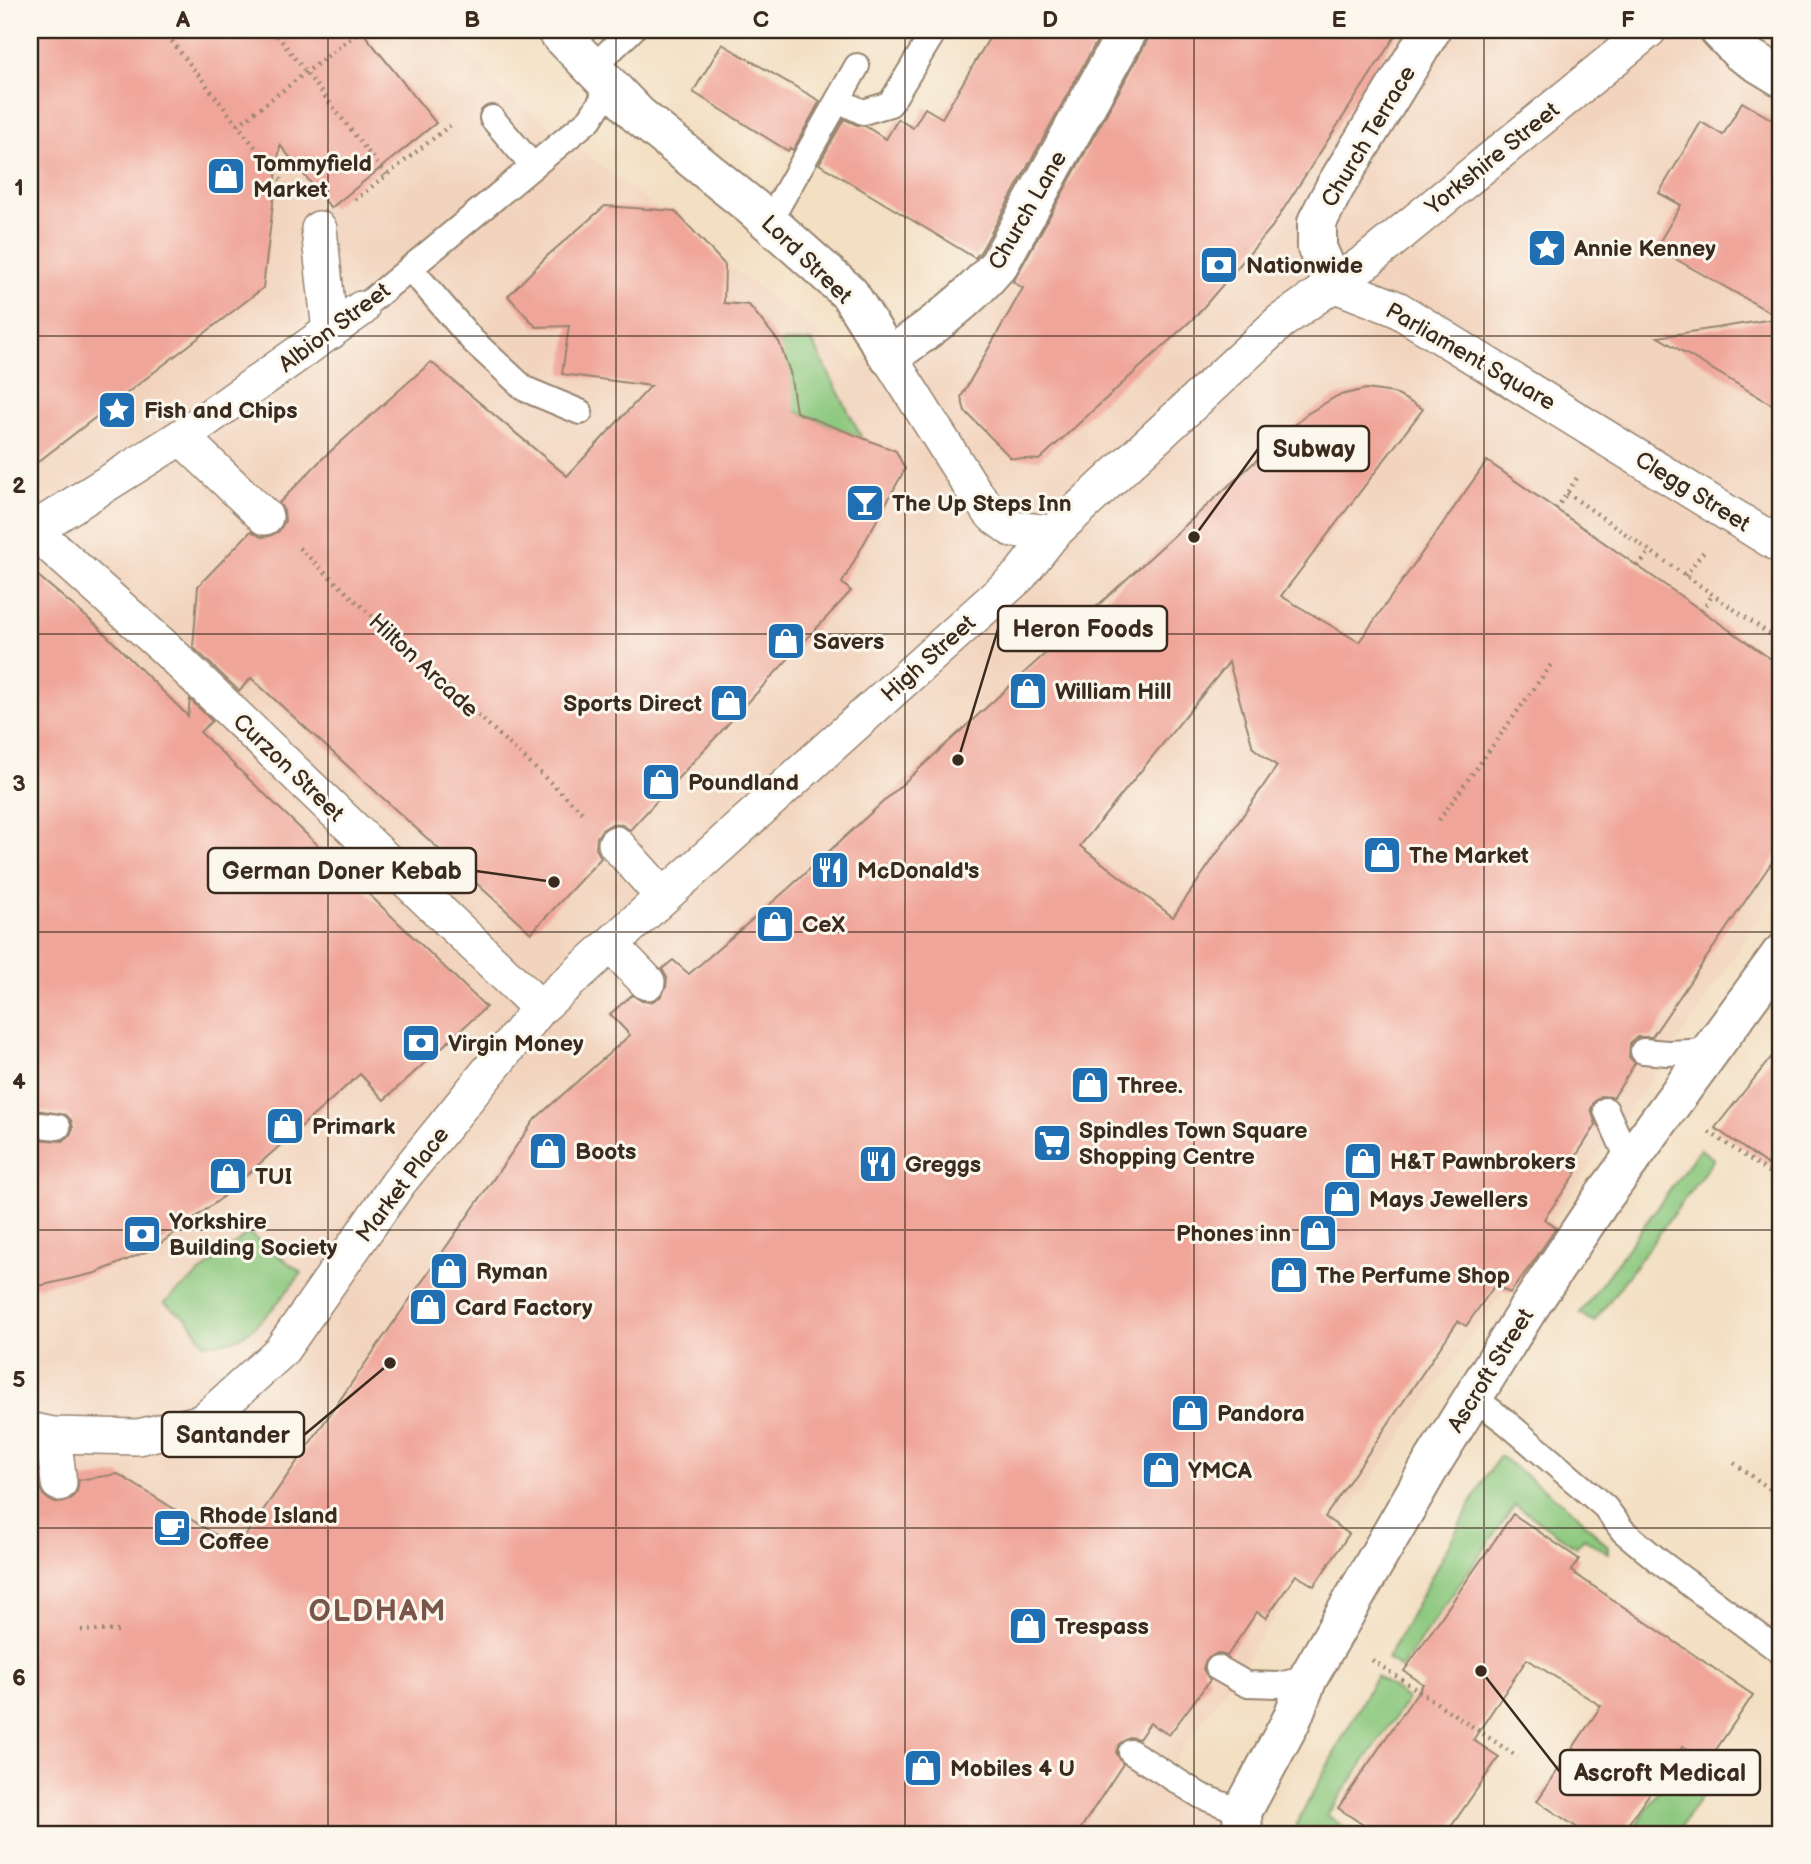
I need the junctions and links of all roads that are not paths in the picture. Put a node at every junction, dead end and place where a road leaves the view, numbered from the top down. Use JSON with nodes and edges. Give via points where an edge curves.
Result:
{"nodes":[{"id":1,"x":556,"y":30,"type":"edge"},
{"id":2,"x":632,"y":30,"type":"edge"},
{"id":3,"x":934,"y":30,"type":"edge"},
{"id":4,"x":1128,"y":30,"type":"edge"},
{"id":5,"x":1431,"y":30,"type":"edge"},
{"id":6,"x":1649,"y":30,"type":"edge"},
{"id":7,"x":1719,"y":30,"type":"edge"},
{"id":8,"x":857,"y":66,"type":"dead end"},
{"id":9,"x":601,"y":77,"type":"junction"},
{"id":10,"x":1781,"y":77,"type":"edge"},
{"id":11,"x":838,"y":100,"type":"junction"},
{"id":12,"x":492,"y":118,"type":"dead end"},
{"id":13,"x":533,"y":166,"type":"junction"},
{"id":14,"x":769,"y":222,"type":"junction"},
{"id":15,"x":319,"y":229,"type":"road end"},
{"id":16,"x":410,"y":268,"type":"junction"},
{"id":17,"x":1333,"y":284,"type":"junction"},
{"id":18,"x":360,"y":309,"type":"joint"},
{"id":19,"x":330,"y":332,"type":"junction"},
{"id":20,"x":889,"y":357,"type":"junction"},
{"id":21,"x":580,"y":412,"type":"dead end"},
{"id":22,"x":1605,"y":435,"type":"joint"},
{"id":23,"x":181,"y":437,"type":"junction"},
{"id":24,"x":265,"y":517,"type":"road end"},
{"id":25,"x":31,"y":531,"type":"edge"},
{"id":26,"x":1053,"y":533,"type":"junction"},
{"id":27,"x":1781,"y":546,"type":"edge"},
{"id":28,"x":616,"y":844,"type":"road end"},
{"id":29,"x":663,"y":896,"type":"junction"},
{"id":30,"x":612,"y":946,"type":"junction"},
{"id":31,"x":1781,"y":954,"type":"edge"},
{"id":32,"x":647,"y":982,"type":"dead end"},
{"id":33,"x":540,"y":1008,"type":"junction"},
{"id":34,"x":1643,"y":1051,"type":"dead end"},
{"id":35,"x":1712,"y":1051,"type":"junction"},
{"id":36,"x":1606,"y":1110,"type":"dead end"},
{"id":37,"x":30,"y":1124,"type":"edge"},
{"id":38,"x":58,"y":1127,"type":"dead end"},
{"id":39,"x":1630,"y":1163,"type":"junction"},
{"id":40,"x":1473,"y":1398,"type":"junction"},
{"id":41,"x":41,"y":1433,"type":"edge"},
{"id":42,"x":59,"y":1483,"type":"dead end"},
{"id":43,"x":1781,"y":1652,"type":"edge"},
{"id":44,"x":1218,"y":1668,"type":"dead end"},
{"id":45,"x":1308,"y":1678,"type":"junction"},
{"id":46,"x":1131,"y":1752,"type":"dead end"},
{"id":47,"x":1243,"y":1823,"type":"edge"}],
"edges":[{"from":1,"to":9,"type":"street","name":"Lord Street"},
{"from":2,"to":9,"type":"lane","name":"Albion Street"},
{"from":3,"to":11,"type":"lane","via":[[890,104],[863,113]]},
{"from":4,"to":20,"type":"street","name":"Church Lane","via":[[999,264],[940,322]]},
{"from":5,"to":17,"type":"street","name":"Church Terrace","via":[[1317,222],[1317,248]]},
{"from":6,"to":17,"type":"street","name":"Yorkshire Street"},
{"from":7,"to":10,"type":"street","via":[[1740,52]]},
{"from":8,"to":11,"type":"lane"},
{"from":9,"to":13,"type":"lane","name":"Albion Street","via":[[590,119]]},
{"from":9,"to":14,"type":"street","name":"Lord Street","via":[[638,115]]},
{"from":11,"to":14,"type":"lane"},
{"from":12,"to":13,"type":"lane"},
{"from":13,"to":16,"type":"lane","name":"Albion Street"},
{"from":14,"to":20,"type":"street","name":"Lord Street","via":[[849,293]]},
{"from":15,"to":19,"type":"street"},
{"from":16,"to":18,"type":"lane","name":"Albion Street"},
{"from":16,"to":21,"type":"lane","via":[[473,341],[525,389]]},
{"from":17,"to":22,"type":"street","name":"Parliament Square","via":[[1397,309]]},
{"from":17,"to":26,"type":"street","name":"High Street","via":[[1280,322]]},
{"from":18,"to":19,"type":"street","name":"Albion Street"},
{"from":19,"to":23,"type":"street","name":"Albion Street"},
{"from":20,"to":26,"type":"street","name":"Lord Street","via":[[994,516],[1012,529]]},
{"from":22,"to":27,"type":"street","name":"Clegg Street"},
{"from":23,"to":24,"type":"street"},
{"from":23,"to":25,"type":"street","name":"Albion Street"},
{"from":25,"to":33,"type":"street","name":"Curzon Street","via":[[165,649]]},
{"from":26,"to":29,"type":"street","name":"High Street","via":[[1020,575]]},
{"from":28,"to":29,"type":"street"},
{"from":29,"to":30,"type":"street","name":"High Street"},
{"from":30,"to":32,"type":"street"},
{"from":30,"to":33,"type":"street","name":"Market Place"},
{"from":31,"to":35,"type":"street","name":"Ascroft Street"},
{"from":33,"to":41,"type":"street","name":"Market Place","via":[[399,1182],[281,1351],[203,1422],[138,1437]]},
{"from":34,"to":35,"type":"lane"},
{"from":35,"to":39,"type":"street","name":"Ascroft Street"},
{"from":36,"to":39,"type":"lane"},
{"from":37,"to":38,"type":"lane"},
{"from":39,"to":40,"type":"street","name":"Ascroft Street","via":[[1526,1312]]},
{"from":40,"to":43,"type":"lane","via":[[1605,1507],[1623,1531],[1660,1562]]},
{"from":40,"to":45,"type":"street","name":"Ascroft Street"},
{"from":41,"to":42,"type":"street"},
{"from":44,"to":45,"type":"lane","via":[[1246,1684],[1279,1685]]},
{"from":45,"to":47,"type":"street","name":"Ascroft Street"},
{"from":46,"to":47,"type":"lane"}]}
